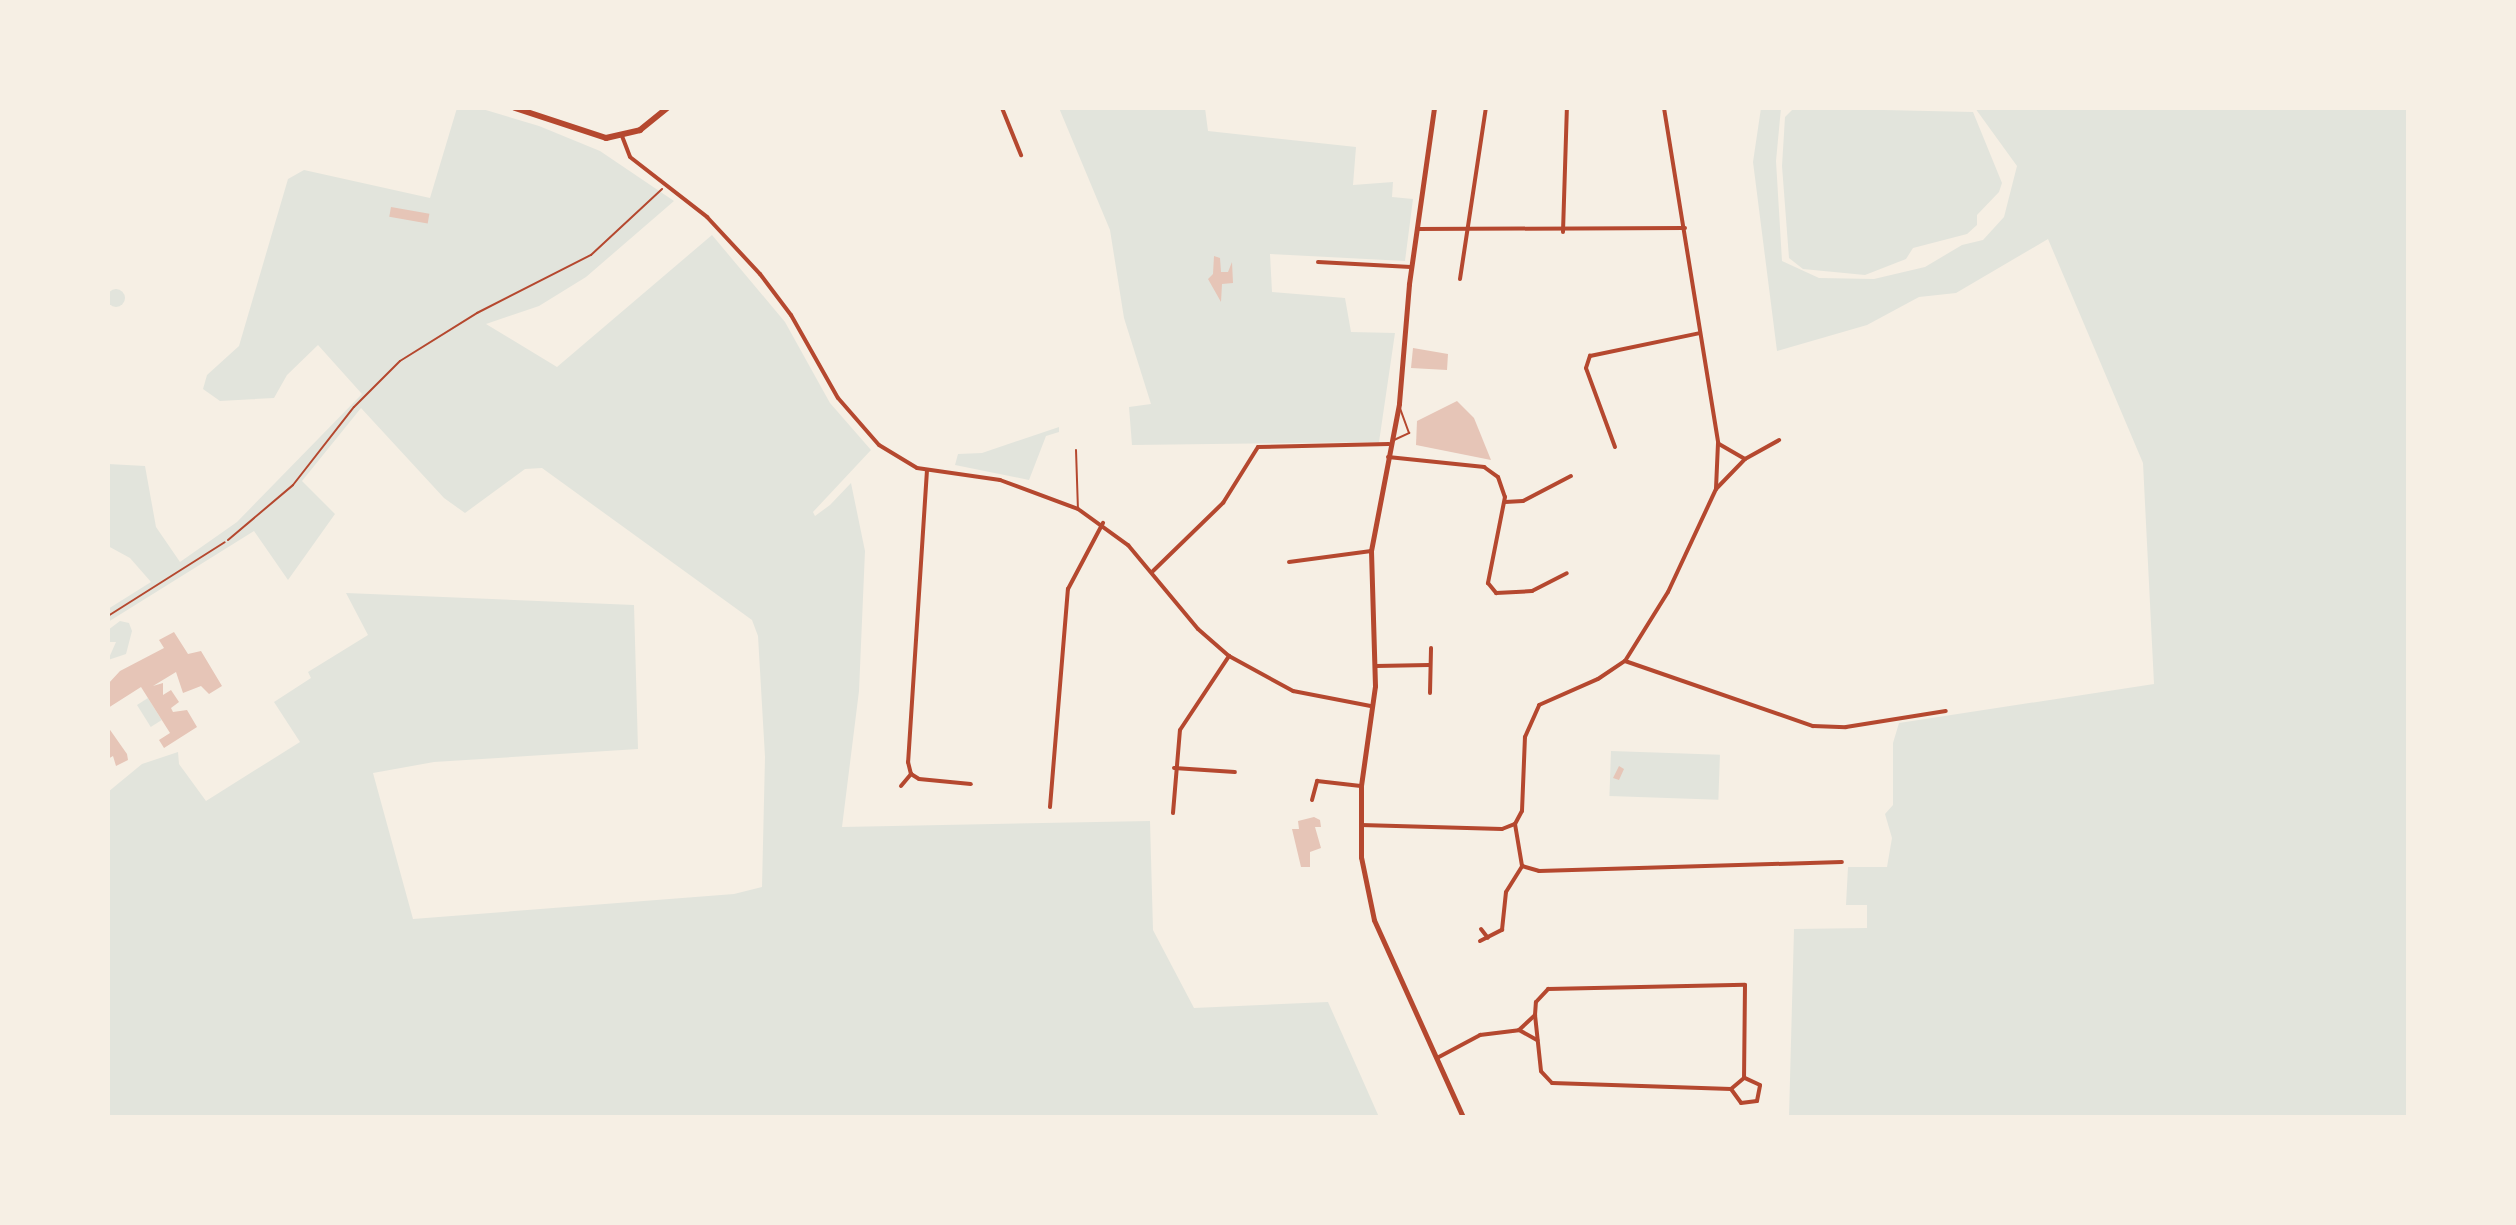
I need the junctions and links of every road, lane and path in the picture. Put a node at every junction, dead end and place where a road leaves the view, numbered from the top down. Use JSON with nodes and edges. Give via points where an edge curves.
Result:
{"nodes":[{"id":1,"x":515,"y":108,"type":"edge"},
{"id":2,"x":667,"y":108,"type":"edge"},
{"id":3,"x":1002,"y":108,"type":"edge"},
{"id":4,"x":1434,"y":108,"type":"edge"},
{"id":5,"x":1486,"y":108,"type":"edge"},
{"id":6,"x":1567,"y":108,"type":"edge"},
{"id":7,"x":1664,"y":108,"type":"edge"},
{"id":8,"x":622,"y":136,"type":"junction"},
{"id":9,"x":1021,"y":155,"type":"dead end"},
{"id":10,"x":665,"y":185,"type":"junction"},
{"id":11,"x":1685,"y":228,"type":"junction"},
{"id":12,"x":1417,"y":229,"type":"junction"},
{"id":13,"x":1465,"y":231,"type":"junction"},
{"id":14,"x":1563,"y":232,"type":"junction"},
{"id":15,"x":1318,"y":262,"type":"dead end"},
{"id":16,"x":1411,"y":267,"type":"junction"},
{"id":17,"x":1460,"y":279,"type":"dead end"},
{"id":18,"x":1700,"y":333,"type":"junction"},
{"id":19,"x":1399,"y":404,"type":"junction"},
{"id":20,"x":1779,"y":440,"type":"dead end"},
{"id":21,"x":1390,"y":442,"type":"junction"},
{"id":22,"x":1718,"y":443,"type":"junction"},
{"id":23,"x":1615,"y":447,"type":"dead end"},
{"id":24,"x":1076,"y":450,"type":"dead end"},
{"id":25,"x":1387,"y":457,"type":"junction"},
{"id":26,"x":1745,"y":459,"type":"junction"},
{"id":27,"x":927,"y":470,"type":"junction"},
{"id":28,"x":1571,"y":476,"type":"dead end"},
{"id":29,"x":1716,"y":489,"type":"junction"},
{"id":30,"x":1505,"y":502,"type":"junction"},
{"id":31,"x":1078,"y":509,"type":"junction"},
{"id":32,"x":1103,"y":523,"type":"junction"},
{"id":33,"x":225,"y":542,"type":"joint"},
{"id":34,"x":1371,"y":551,"type":"junction"},
{"id":35,"x":1289,"y":562,"type":"dead end"},
{"id":36,"x":1153,"y":571,"type":"junction"},
{"id":37,"x":1567,"y":573,"type":"dead end"},
{"id":38,"x":108,"y":616,"type":"edge"},
{"id":39,"x":1431,"y":648,"type":"dead end"},
{"id":40,"x":1229,"y":656,"type":"junction"},
{"id":41,"x":1625,"y":661,"type":"junction"},
{"id":42,"x":1429,"y":665,"type":"junction"},
{"id":43,"x":1376,"y":666,"type":"junction"},
{"id":44,"x":1430,"y":693,"type":"dead end"},
{"id":45,"x":1371,"y":706,"type":"junction"},
{"id":46,"x":1946,"y":711,"type":"dead end"},
{"id":47,"x":1174,"y":768,"type":"junction"},
{"id":48,"x":1235,"y":772,"type":"dead end"},
{"id":49,"x":911,"y":774,"type":"junction"},
{"id":50,"x":971,"y":784,"type":"dead end"},
{"id":51,"x":901,"y":786,"type":"dead end"},
{"id":52,"x":1361,"y":786,"type":"junction"},
{"id":53,"x":1312,"y":800,"type":"dead end"},
{"id":54,"x":1050,"y":807,"type":"dead end"},
{"id":55,"x":1173,"y":813,"type":"dead end"},
{"id":56,"x":1515,"y":824,"type":"junction"},
{"id":57,"x":1361,"y":825,"type":"junction"},
{"id":58,"x":1842,"y":862,"type":"dead end"},
{"id":59,"x":1522,"y":866,"type":"junction"},
{"id":60,"x":1481,"y":929,"type":"dead end"},
{"id":61,"x":1488,"y":938,"type":"junction"},
{"id":62,"x":1480,"y":941,"type":"dead end"},
{"id":63,"x":1535,"y":1015,"type":"junction"},
{"id":64,"x":1519,"y":1030,"type":"junction"},
{"id":65,"x":1537,"y":1040,"type":"junction"},
{"id":66,"x":1437,"y":1058,"type":"junction"},
{"id":67,"x":1744,"y":1078,"type":"junction"},
{"id":68,"x":1731,"y":1089,"type":"junction"},
{"id":69,"x":1463,"y":1117,"type":"edge"}],
"edges":[{"from":1,"to":8,"type":"main road","via":[[587,135]]},
{"from":2,"to":8,"type":"main road","via":[[640,130]]},
{"from":3,"to":9,"type":"street"},
{"from":4,"to":12,"type":"main road"},
{"from":5,"to":13,"type":"street"},
{"from":6,"to":14,"type":"street"},
{"from":7,"to":11,"type":"street"},
{"from":8,"to":10,"type":"street","via":[[630,157]]},
{"from":10,"to":27,"type":"street","via":[[707,217],[760,274],[861,429],[892,454]]},
{"from":10,"to":33,"type":"path","via":[[591,255],[477,313],[400,361],[354,407],[293,485]]},
{"from":11,"to":14,"type":"street"},
{"from":11,"to":18,"type":"street"},
{"from":12,"to":13,"type":"street"},
{"from":12,"to":16,"type":"main road"},
{"from":13,"to":14,"type":"street"},
{"from":13,"to":17,"type":"street"},
{"from":15,"to":16,"type":"street"},
{"from":16,"to":19,"type":"main road"},
{"from":18,"to":22,"type":"street"},
{"from":18,"to":23,"type":"street","via":[[1590,356],[1586,368]]},
{"from":19,"to":21,"type":"main road"},
{"from":19,"to":21,"type":"lane","via":[[1407,414],[1409,433]]},
{"from":20,"to":26,"type":"street"},
{"from":21,"to":25,"type":"main road"},
{"from":21,"to":36,"type":"street","via":[[1256,449],[1223,503]]},
{"from":22,"to":26,"type":"street"},
{"from":22,"to":29,"type":"street"},
{"from":24,"to":31,"type":"lane"},
{"from":25,"to":30,"type":"street","via":[[1484,467],[1502,482]]},
{"from":25,"to":34,"type":"main road"},
{"from":26,"to":29,"type":"street"},
{"from":27,"to":31,"type":"street","via":[[1000,480]]},
{"from":27,"to":49,"type":"street"},
{"from":28,"to":30,"type":"street","via":[[1523,501]]},
{"from":29,"to":41,"type":"street","via":[[1668,592]]},
{"from":30,"to":37,"type":"street","via":[[1491,589],[1501,595],[1518,594]]},
{"from":31,"to":32,"type":"street"},
{"from":32,"to":36,"type":"street"},
{"from":32,"to":54,"type":"street","via":[[1068,589]]},
{"from":33,"to":38,"type":"lane"},
{"from":34,"to":35,"type":"street"},
{"from":34,"to":43,"type":"main road"},
{"from":36,"to":40,"type":"street","via":[[1198,629]]},
{"from":39,"to":42,"type":"street"},
{"from":40,"to":45,"type":"street","via":[[1293,691]]},
{"from":40,"to":47,"type":"street","via":[[1186,715]]},
{"from":41,"to":46,"type":"street","via":[[1813,726],[1846,727]]},
{"from":41,"to":56,"type":"street","via":[[1539,705],[1525,737],[1522,811]]},
{"from":42,"to":43,"type":"street"},
{"from":42,"to":44,"type":"street"},
{"from":43,"to":45,"type":"main road"},
{"from":45,"to":52,"type":"main road"},
{"from":47,"to":48,"type":"street"},
{"from":47,"to":55,"type":"street"},
{"from":49,"to":50,"type":"street"},
{"from":49,"to":51,"type":"street"},
{"from":52,"to":53,"type":"street","via":[[1317,781]]},
{"from":52,"to":57,"type":"main road"},
{"from":56,"to":57,"type":"street","via":[[1502,829]]},
{"from":56,"to":59,"type":"street"},
{"from":57,"to":66,"type":"main road","via":[[1374,920]]},
{"from":58,"to":59,"type":"street","via":[[1539,871]]},
{"from":59,"to":61,"type":"street","via":[[1506,892],[1502,930]]},
{"from":60,"to":61,"type":"street"},
{"from":61,"to":62,"type":"street"},
{"from":63,"to":64,"type":"street"},
{"from":63,"to":65,"type":"street"},
{"from":63,"to":67,"type":"street","via":[[1536,1002],[1548,989],[1745,985]]},
{"from":64,"to":65,"type":"street"},
{"from":64,"to":66,"type":"street","via":[[1480,1035]]},
{"from":65,"to":68,"type":"street","via":[[1541,1071],[1552,1083]]},
{"from":66,"to":69,"type":"main road"},
{"from":67,"to":68,"type":"street"},
{"from":67,"to":68,"type":"street","via":[[1760,1085],[1757,1101],[1741,1103]]}]}
